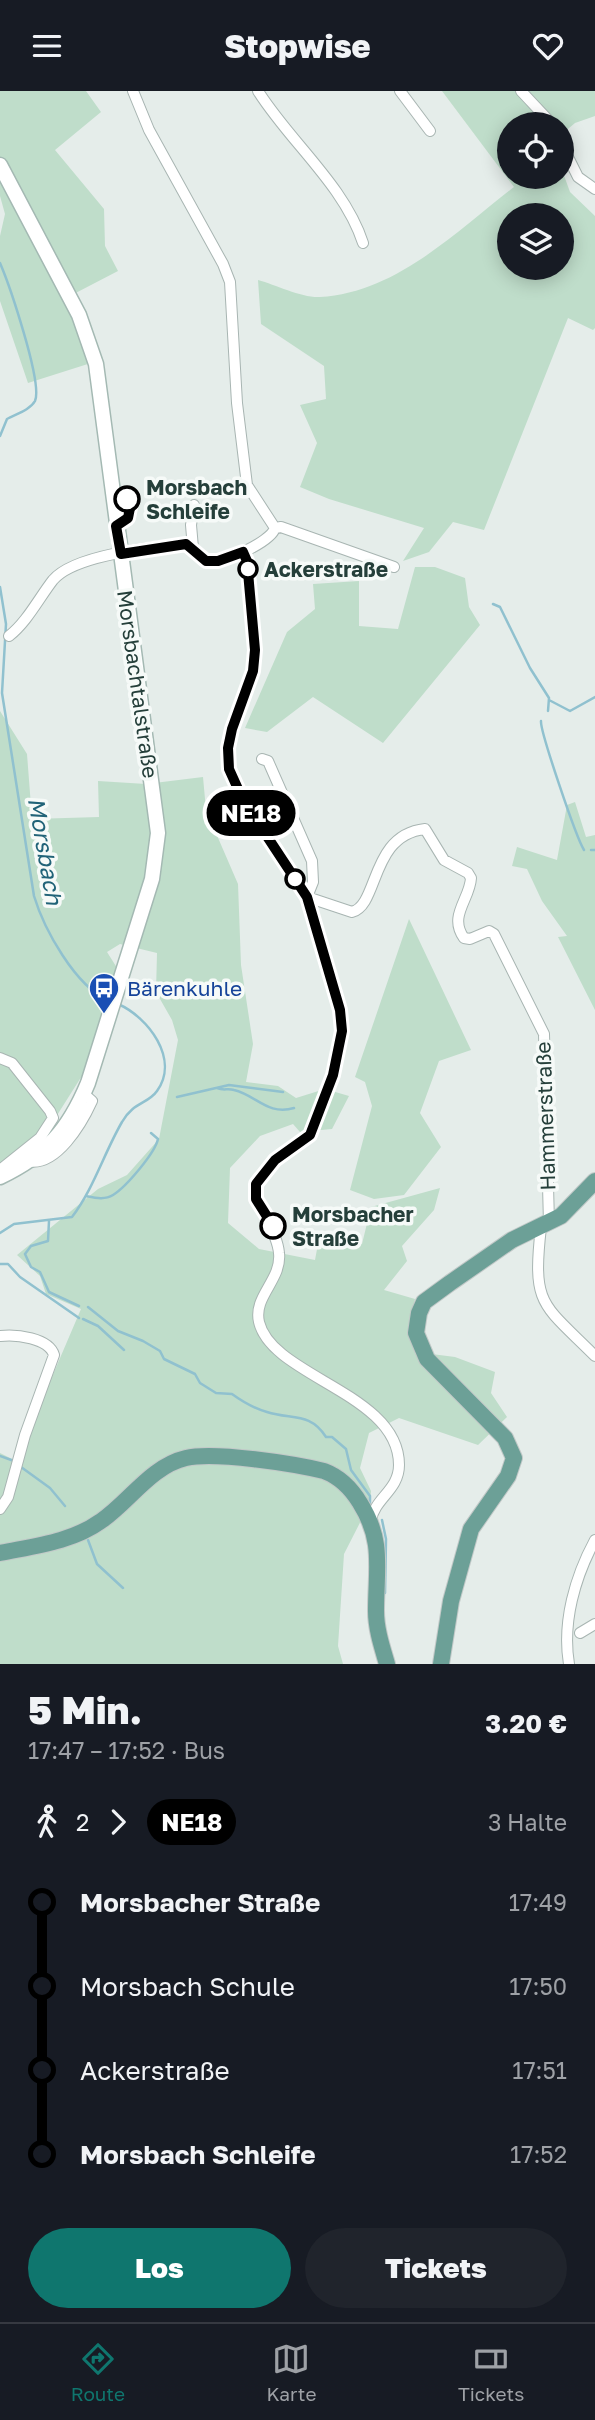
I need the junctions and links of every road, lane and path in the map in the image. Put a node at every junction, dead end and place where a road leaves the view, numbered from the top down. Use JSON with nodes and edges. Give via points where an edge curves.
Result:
{"nodes":[{"id":1,"x":133,"y":91,"type":"edge"},
{"id":2,"x":258,"y":91,"type":"edge"},
{"id":3,"x":400,"y":91,"type":"edge"},
{"id":4,"x":521,"y":91,"type":"edge"},
{"id":5,"x":540,"y":112,"type":"edge"},
{"id":6,"x":430,"y":131,"type":"dead end"},
{"id":7,"x":0,"y":165,"type":"edge"},
{"id":8,"x":574,"y":169,"type":"edge"},
{"id":9,"x":595,"y":188,"type":"edge"},
{"id":10,"x":5,"y":190,"type":"edge"},
{"id":11,"x":363,"y":243,"type":"dead end"},
{"id":12,"x":194,"y":505,"type":"dead end"},
{"id":13,"x":275,"y":529,"type":"junction"},
{"id":14,"x":193,"y":548,"type":"junction"},
{"id":15,"x":243,"y":552,"type":"junction"},
{"id":16,"x":121,"y":554,"type":"junction"},
{"id":17,"x":394,"y":567,"type":"dead end"},
{"id":18,"x":9,"y":636,"type":"dead end"},
{"id":19,"x":262,"y":759,"type":"dead end"},
{"id":20,"x":307,"y":897,"type":"junction"},
{"id":21,"x":0,"y":1058,"type":"edge"},
{"id":22,"x":0,"y":1170,"type":"edge"},
{"id":23,"x":0,"y":1177,"type":"edge"},
{"id":24,"x":595,"y":1181,"type":"edge"},
{"id":25,"x":545,"y":1225,"type":"junction"},
{"id":26,"x":0,"y":1336,"type":"edge"},
{"id":27,"x":595,"y":1356,"type":"edge"},
{"id":28,"x":0,"y":1509,"type":"edge"},
{"id":29,"x":371,"y":1520,"type":"junction"},
{"id":30,"x":595,"y":1540,"type":"edge"},
{"id":31,"x":0,"y":1553,"type":"edge"},
{"id":32,"x":595,"y":1625,"type":"edge"},
{"id":33,"x":580,"y":1633,"type":"dead end"},
{"id":34,"x":387,"y":1664,"type":"edge"},
{"id":35,"x":441,"y":1664,"type":"edge"},
{"id":36,"x":569,"y":1664,"type":"edge"}],
"edges":[{"from":1,"to":13,"type":"street","via":[[230,282],[247,485]]},
{"from":2,"to":11,"type":"street","via":[[335,194]]},
{"from":3,"to":6,"type":"street"},
{"from":4,"to":5,"type":"street"},
{"from":7,"to":10,"type":"main road","name":"Morsbachtalstraße"},
{"from":8,"to":9,"type":"street"},
{"from":10,"to":16,"type":"main road","name":"Morsbachtalstraße","via":[[79,315],[92,351]]},
{"from":12,"to":14,"type":"street"},
{"from":13,"to":15,"type":"street"},
{"from":13,"to":17,"type":"street","via":[[281,527]]},
{"from":14,"to":15,"type":"street","via":[[208,561]]},
{"from":14,"to":16,"type":"street","via":[[183,544]]},
{"from":15,"to":20,"type":"street","via":[[255,650],[253,671],[228,748],[229,769],[243,800]]},
{"from":16,"to":18,"type":"street","via":[[93,559],[60,574]]},
{"from":16,"to":23,"type":"main road","name":"Morsbachtalstraße","via":[[158,833],[152,879],[84,1094],[65,1130]]},
{"from":19,"to":20,"type":"street","via":[[268,761],[312,861],[313,882]]},
{"from":20,"to":25,"type":"street","name":"Hammerstraße","via":[[358,910],[365,904],[375,872],[389,849],[417,830],[425,829],[444,860],[468,873],[471,885],[461,901],[459,932],[470,939],[489,931],[494,934],[544,1034]]},
{"from":20,"to":29,"type":"street","via":[[342,1031],[333,1075],[310,1135],[275,1160],[256,1184],[256,1199],[276,1236],[280,1266],[258,1311],[262,1330],[272,1342],[366,1409],[394,1441],[397,1480]]},
{"from":21,"to":22,"type":"street","via":[[12,1063],[53,1118],[40,1138]]},
{"from":24,"to":25,"type":"main road","via":[[571,1207]]},
{"from":25,"to":27,"type":"street","via":[[536,1274],[541,1298]]},
{"from":25,"to":35,"type":"main road","via":[[512,1240],[435,1293],[419,1313],[416,1333],[427,1359],[505,1438],[514,1458],[508,1476],[471,1529],[451,1601]]},
{"from":26,"to":28,"type":"street","via":[[46,1344],[54,1355],[8,1497]]},
{"from":29,"to":31,"type":"main road","via":[[346,1485],[324,1471],[193,1457],[158,1471],[85,1531]]},
{"from":29,"to":34,"type":"main road","via":[[378,1548],[377,1622]]},
{"from":30,"to":36,"type":"street","via":[[570,1607]]},
{"from":32,"to":33,"type":"street"}]}
